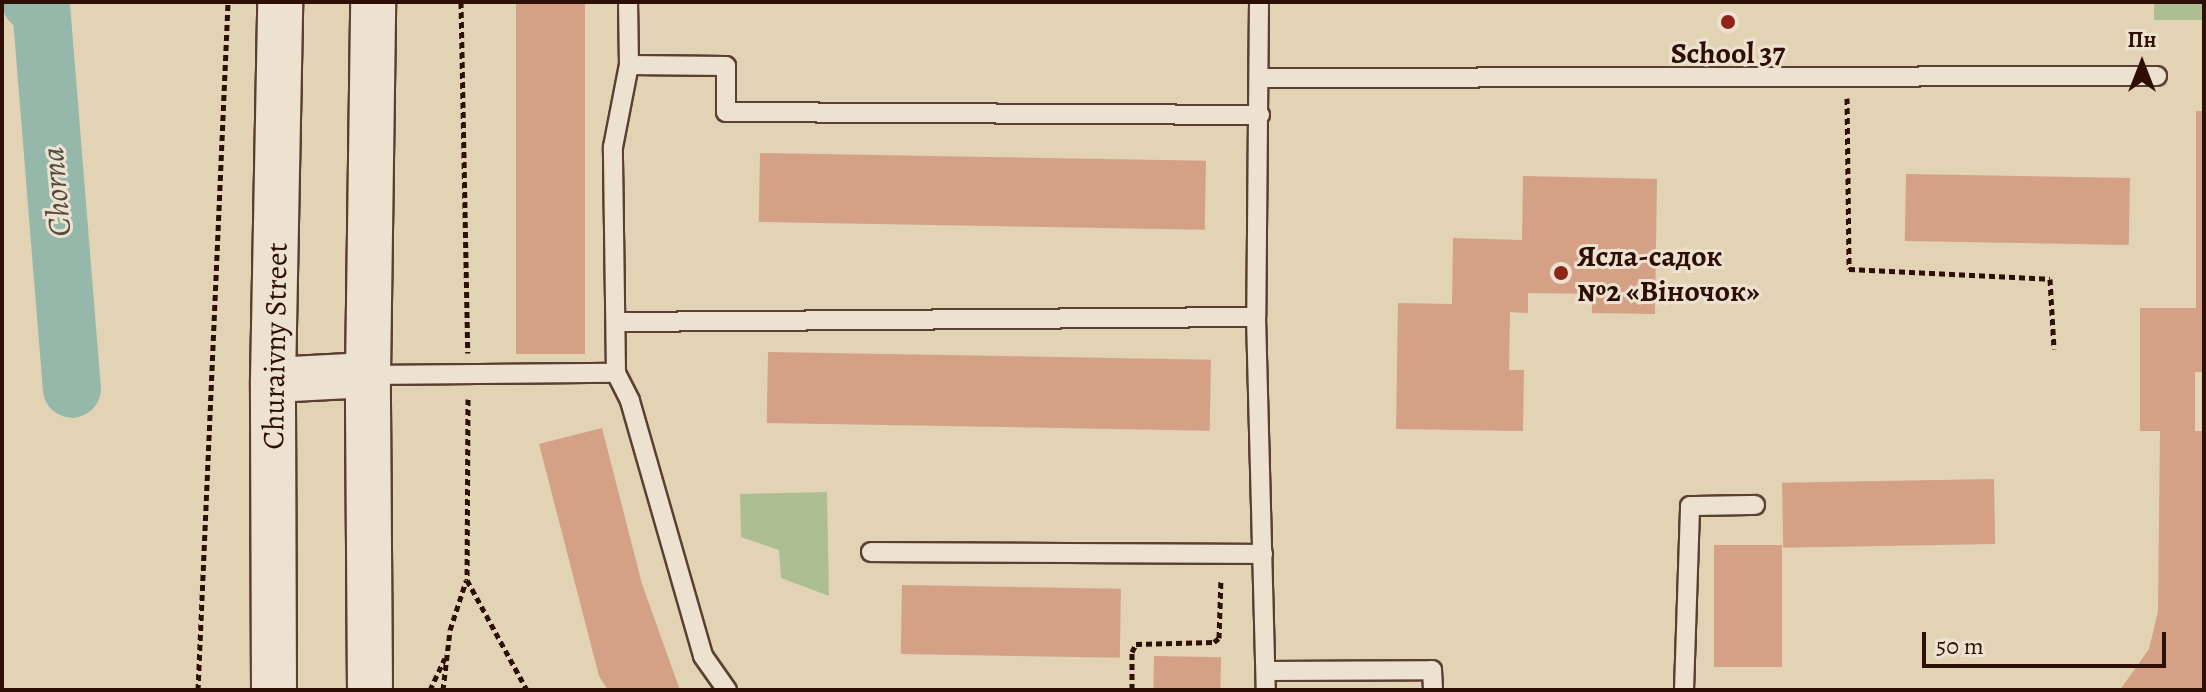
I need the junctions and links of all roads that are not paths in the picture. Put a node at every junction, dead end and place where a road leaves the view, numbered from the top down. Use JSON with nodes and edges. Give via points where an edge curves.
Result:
{"nodes":[{"id":1,"x":280,"y":2,"type":"edge"},
{"id":2,"x":373,"y":2,"type":"edge"},
{"id":3,"x":628,"y":2,"type":"edge"},
{"id":4,"x":1259,"y":2,"type":"edge"},
{"id":5,"x":629,"y":65,"type":"junction"},
{"id":6,"x":2157,"y":76,"type":"dead end"},
{"id":7,"x":1259,"y":78,"type":"junction"},
{"id":8,"x":1260,"y":115,"type":"junction"},
{"id":9,"x":1256,"y":317,"type":"junction"},
{"id":10,"x":616,"y":322,"type":"junction"},
{"id":11,"x":616,"y":373,"type":"junction"},
{"id":12,"x":368,"y":375,"type":"junction"},
{"id":13,"x":273,"y":380,"type":"junction"},
{"id":14,"x":1755,"y":505,"type":"dead end"},
{"id":15,"x":871,"y":552,"type":"dead end"},
{"id":16,"x":1263,"y":554,"type":"junction"},
{"id":17,"x":1266,"y":681,"type":"edge"},
{"id":18,"x":274,"y":690,"type":"edge"},
{"id":19,"x":370,"y":690,"type":"edge"},
{"id":20,"x":727,"y":690,"type":"edge"},
{"id":21,"x":1433,"y":690,"type":"edge"},
{"id":22,"x":1684,"y":690,"type":"edge"}],
"edges":[{"from":1,"to":13,"type":"street","name":"Churaivny Street"},
{"from":2,"to":12,"type":"street"},
{"from":3,"to":5,"type":"lane"},
{"from":4,"to":7,"type":"lane"},
{"from":5,"to":8,"type":"lane","via":[[726,66],[726,112]]},
{"from":5,"to":10,"type":"lane","via":[[613,147]]},
{"from":6,"to":7,"type":"lane"},
{"from":7,"to":8,"type":"lane"},
{"from":8,"to":9,"type":"lane"},
{"from":9,"to":10,"type":"lane"},
{"from":9,"to":16,"type":"lane"},
{"from":10,"to":11,"type":"lane"},
{"from":11,"to":12,"type":"lane"},
{"from":11,"to":20,"type":"lane","via":[[630,401],[703,656]]},
{"from":12,"to":13,"type":"street"},
{"from":12,"to":19,"type":"street"},
{"from":13,"to":18,"type":"street","name":"Churaivny Street"},
{"from":14,"to":22,"type":"lane","via":[[1690,506]]},
{"from":15,"to":16,"type":"lane"},
{"from":16,"to":17,"type":"lane"},
{"from":17,"to":21,"type":"lane","via":[[1432,670]]}]}
